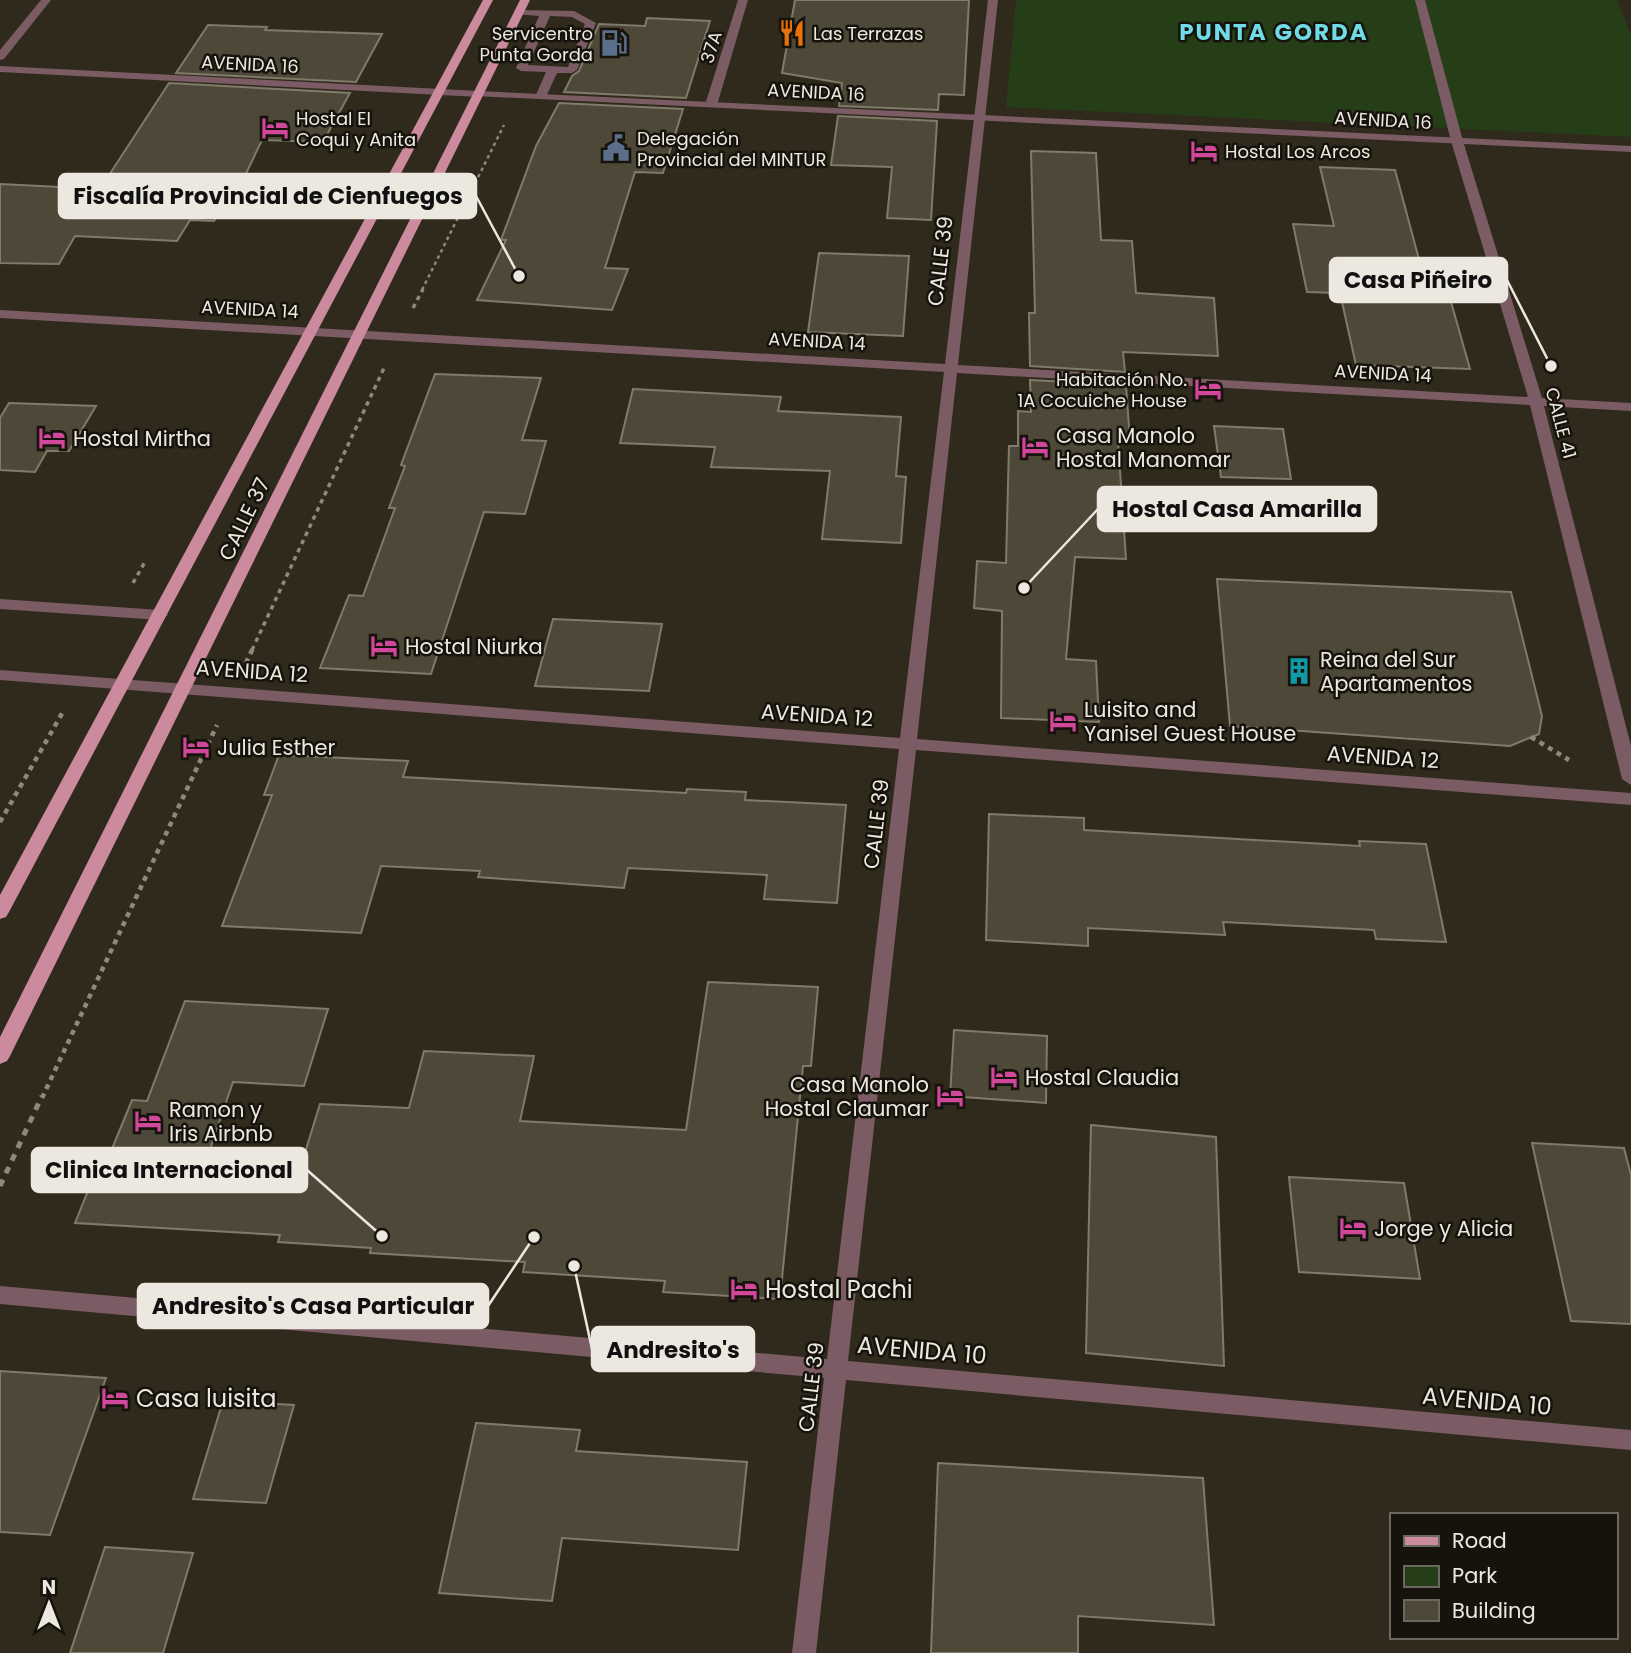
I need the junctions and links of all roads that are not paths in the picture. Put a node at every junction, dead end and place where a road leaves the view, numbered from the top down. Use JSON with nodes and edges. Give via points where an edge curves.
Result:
{"nodes":[{"id":1,"x":46,"y":0,"type":"edge"},
{"id":2,"x":488,"y":0,"type":"edge"},
{"id":3,"x":580,"y":0,"type":"edge"},
{"id":4,"x":744,"y":0,"type":"edge"},
{"id":5,"x":993,"y":0,"type":"edge"},
{"id":6,"x":1420,"y":0,"type":"edge"},
{"id":7,"x":522,"y":6,"type":"edge"},
{"id":8,"x":546,"y":13,"type":"junction"},
{"id":9,"x":574,"y":14,"type":"junction"},
{"id":10,"x":0,"y":57,"type":"edge"},
{"id":11,"x":0,"y":69,"type":"edge"},
{"id":12,"x":552,"y":69,"type":"junction"},
{"id":13,"x":441,"y":92,"type":"junction"},
{"id":14,"x":479,"y":94,"type":"junction"},
{"id":15,"x":541,"y":97,"type":"junction"},
{"id":16,"x":711,"y":105,"type":"junction"},
{"id":17,"x":980,"y":117,"type":"junction"},
{"id":18,"x":1457,"y":141,"type":"junction"},
{"id":19,"x":1631,"y":149,"type":"edge"},
{"id":20,"x":0,"y":314,"type":"edge"},
{"id":21,"x":311,"y":332,"type":"junction"},
{"id":22,"x":359,"y":334,"type":"junction"},
{"id":23,"x":951,"y":368,"type":"junction"},
{"id":24,"x":1536,"y":401,"type":"junction"},
{"id":25,"x":1631,"y":407,"type":"edge"},
{"id":26,"x":0,"y":604,"type":"edge"},
{"id":27,"x":160,"y":615,"type":"junction"},
{"id":28,"x":0,"y":675,"type":"edge"},
{"id":29,"x":122,"y":684,"type":"junction"},
{"id":30,"x":183,"y":689,"type":"junction"},
{"id":31,"x":908,"y":744,"type":"junction"},
{"id":32,"x":1631,"y":779,"type":"edge"},
{"id":33,"x":1631,"y":799,"type":"edge"},
{"id":34,"x":0,"y":912,"type":"edge"},
{"id":35,"x":0,"y":1056,"type":"edge"},
{"id":36,"x":0,"y":1295,"type":"edge"},
{"id":37,"x":836,"y":1369,"type":"junction"},
{"id":38,"x":1631,"y":1440,"type":"edge"},
{"id":39,"x":804,"y":1653,"type":"edge"}],
"edges":[{"from":1,"to":10,"type":"street"},
{"from":2,"to":13,"type":"main road","name":"CALLE 37"},
{"from":3,"to":9,"type":"street"},
{"from":4,"to":16,"type":"street","name":"37A"},
{"from":5,"to":17,"type":"street","name":"CALLE 39"},
{"from":6,"to":18,"type":"street","name":"CALLE 41"},
{"from":7,"to":8,"type":"street"},
{"from":7,"to":14,"type":"main road","name":"CALLE 37"},
{"from":8,"to":9,"type":"street"},
{"from":8,"to":12,"type":"street","via":[[521,68]]},
{"from":9,"to":12,"type":"street","via":[[591,23],[572,70]]},
{"from":11,"to":13,"type":"street","name":"AVENIDA 16"},
{"from":12,"to":15,"type":"street"},
{"from":13,"to":14,"type":"street","name":"AVENIDA 16"},
{"from":13,"to":21,"type":"main road","name":"CALLE 37"},
{"from":14,"to":15,"type":"street","name":"AVENIDA 16"},
{"from":14,"to":22,"type":"main road","name":"CALLE 37"},
{"from":15,"to":16,"type":"street","name":"AVENIDA 16"},
{"from":16,"to":17,"type":"street","name":"AVENIDA 16"},
{"from":17,"to":18,"type":"street","name":"AVENIDA 16"},
{"from":17,"to":23,"type":"street","name":"CALLE 39"},
{"from":18,"to":19,"type":"street","name":"AVENIDA 16"},
{"from":18,"to":24,"type":"street","name":"CALLE 41"},
{"from":20,"to":21,"type":"street","name":"AVENIDA 14"},
{"from":21,"to":22,"type":"street","name":"AVENIDA 14"},
{"from":21,"to":27,"type":"main road","name":"CALLE 37"},
{"from":22,"to":23,"type":"street","name":"AVENIDA 14"},
{"from":22,"to":30,"type":"main road","name":"CALLE 37"},
{"from":23,"to":24,"type":"street","name":"AVENIDA 14"},
{"from":23,"to":31,"type":"street","name":"CALLE 39"},
{"from":24,"to":25,"type":"street","name":"AVENIDA 14"},
{"from":24,"to":32,"type":"street","name":"CALLE 41"},
{"from":26,"to":27,"type":"street"},
{"from":27,"to":29,"type":"main road","name":"CALLE 37"},
{"from":28,"to":29,"type":"street","name":"AVENIDA 12"},
{"from":29,"to":30,"type":"street","name":"AVENIDA 12"},
{"from":29,"to":34,"type":"main road","name":"CALLE 37"},
{"from":30,"to":31,"type":"street","name":"AVENIDA 12"},
{"from":30,"to":35,"type":"main road","name":"CALLE 37"},
{"from":31,"to":33,"type":"street","name":"AVENIDA 12"},
{"from":31,"to":37,"type":"street","name":"CALLE 39"},
{"from":36,"to":37,"type":"street","name":"AVENIDA 10"},
{"from":37,"to":38,"type":"street","name":"AVENIDA 10"},
{"from":37,"to":39,"type":"street","name":"CALLE 39"}]}
